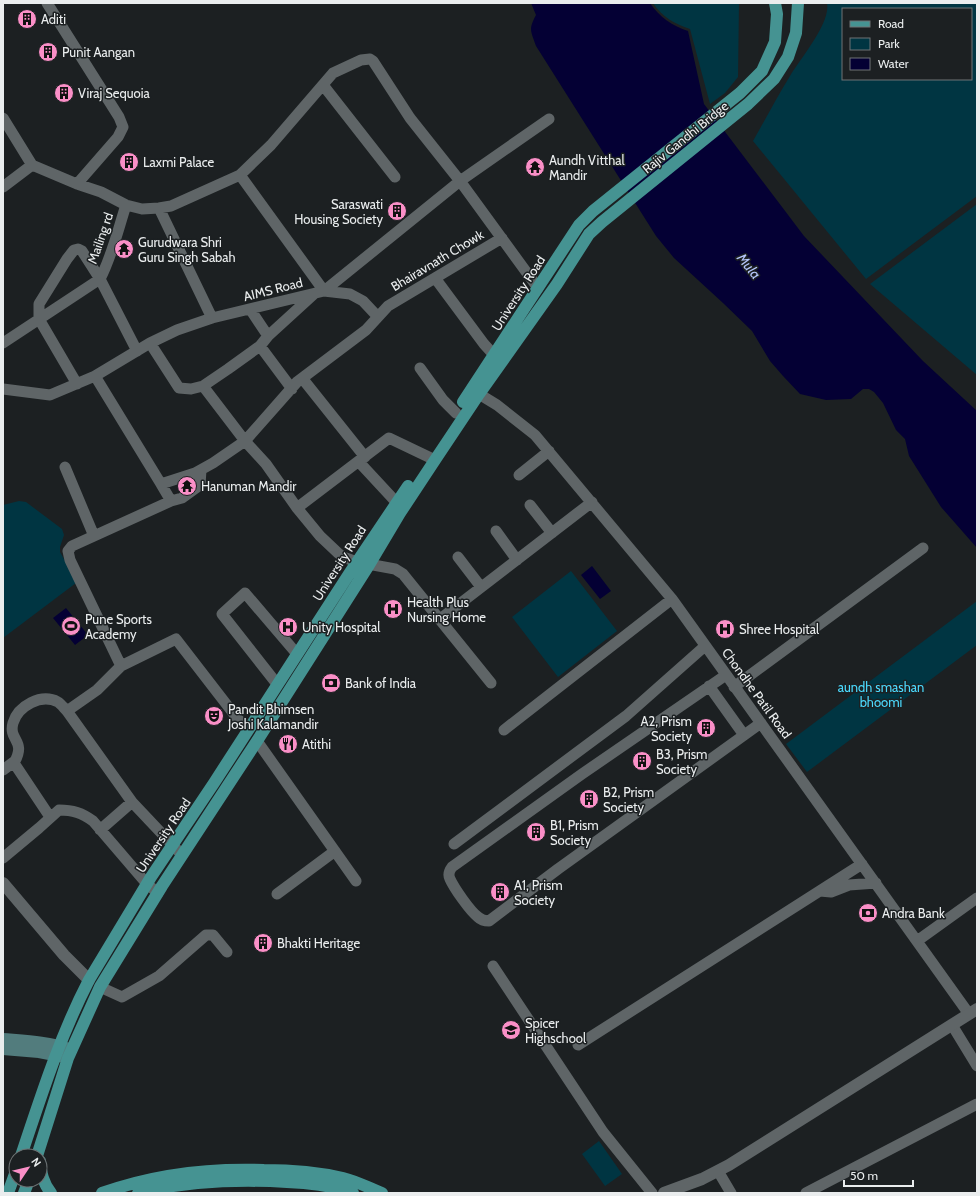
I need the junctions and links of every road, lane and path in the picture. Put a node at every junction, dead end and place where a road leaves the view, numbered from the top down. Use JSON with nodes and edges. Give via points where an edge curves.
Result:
{"nodes":[{"id":1,"x":47,"y":3,"type":"edge"},
{"id":2,"x":775,"y":3,"type":"edge"},
{"id":3,"x":798,"y":3,"type":"edge"},
{"id":4,"x":323,"y":85,"type":"junction"},
{"id":5,"x":3,"y":118,"type":"edge"},
{"id":6,"x":549,"y":119,"type":"dead end"},
{"id":7,"x":32,"y":165,"type":"junction"},
{"id":8,"x":240,"y":175,"type":"junction"},
{"id":9,"x":395,"y":177,"type":"dead end"},
{"id":10,"x":460,"y":181,"type":"junction"},
{"id":11,"x":77,"y":184,"type":"junction"},
{"id":12,"x":3,"y":187,"type":"edge"},
{"id":13,"x":126,"y":205,"type":"junction"},
{"id":14,"x":159,"y":208,"type":"junction"},
{"id":15,"x":594,"y":211,"type":"joint"},
{"id":16,"x":602,"y":222,"type":"joint"},
{"id":17,"x":502,"y":238,"type":"junction"},
{"id":18,"x":435,"y":278,"type":"junction"},
{"id":19,"x":100,"y":279,"type":"junction"},
{"id":20,"x":538,"y":288,"type":"junction"},
{"id":21,"x":320,"y":292,"type":"junction"},
{"id":22,"x":547,"y":298,"type":"junction"},
{"id":23,"x":250,"y":309,"type":"junction"},
{"id":24,"x":378,"y":317,"type":"junction"},
{"id":25,"x":39,"y":318,"type":"junction"},
{"id":26,"x":212,"y":318,"type":"junction"},
{"id":27,"x":268,"y":336,"type":"junction"},
{"id":28,"x":3,"y":342,"type":"edge"},
{"id":29,"x":150,"y":343,"type":"junction"},
{"id":30,"x":260,"y":346,"type":"junction"},
{"id":31,"x":137,"y":351,"type":"junction"},
{"id":32,"x":494,"y":355,"type":"junction"},
{"id":33,"x":420,"y":368,"type":"dead end"},
{"id":34,"x":95,"y":376,"type":"junction"},
{"id":35,"x":302,"y":378,"type":"junction"},
{"id":36,"x":77,"y":384,"type":"junction"},
{"id":37,"x":203,"y":386,"type":"junction"},
{"id":38,"x":3,"y":389,"type":"edge"},
{"id":39,"x":292,"y":389,"type":"junction"},
{"id":40,"x":478,"y":394,"type":"junction"},
{"id":41,"x":456,"y":413,"type":"junction"},
{"id":42,"x":245,"y":441,"type":"junction"},
{"id":43,"x":549,"y":451,"type":"junction"},
{"id":44,"x":432,"y":458,"type":"junction"},
{"id":45,"x":362,"y":459,"type":"junction"},
{"id":46,"x":65,"y":467,"type":"dead end"},
{"id":47,"x":201,"y":470,"type":"junction"},
{"id":48,"x":519,"y":475,"type":"dead end"},
{"id":49,"x":161,"y":484,"type":"junction"},
{"id":50,"x":171,"y":501,"type":"junction"},
{"id":51,"x":592,"y":502,"type":"junction"},
{"id":52,"x":397,"y":503,"type":"junction"},
{"id":53,"x":530,"y":505,"type":"dead end"},
{"id":54,"x":297,"y":508,"type":"junction"},
{"id":55,"x":496,"y":531,"type":"dead end"},
{"id":56,"x":552,"y":533,"type":"junction"},
{"id":57,"x":94,"y":536,"type":"junction"},
{"id":58,"x":923,"y":548,"type":"dead end"},
{"id":59,"x":458,"y":557,"type":"dead end"},
{"id":60,"x":517,"y":560,"type":"junction"},
{"id":61,"x":357,"y":562,"type":"junction"},
{"id":62,"x":369,"y":565,"type":"junction"},
{"id":63,"x":481,"y":587,"type":"junction"},
{"id":64,"x":672,"y":599,"type":"junction"},
{"id":65,"x":440,"y":619,"type":"junction"},
{"id":66,"x":705,"y":646,"type":"junction"},
{"id":67,"x":297,"y":654,"type":"junction"},
{"id":68,"x":121,"y":666,"type":"junction"},
{"id":69,"x":726,"y":675,"type":"junction"},
{"id":70,"x":491,"y":683,"type":"dead end"},
{"id":71,"x":277,"y":684,"type":"junction"},
{"id":72,"x":709,"y":686,"type":"junction"},
{"id":73,"x":734,"y":687,"type":"junction"},
{"id":74,"x":66,"y":711,"type":"junction"},
{"id":75,"x":761,"y":723,"type":"junction"},
{"id":76,"x":248,"y":730,"type":"junction"},
{"id":77,"x":504,"y":730,"type":"dead end"},
{"id":78,"x":744,"y":735,"type":"junction"},
{"id":79,"x":257,"y":742,"type":"junction"},
{"id":80,"x":15,"y":761,"type":"junction"},
{"id":81,"x":3,"y":770,"type":"edge"},
{"id":82,"x":132,"y":802,"type":"junction"},
{"id":83,"x":50,"y":817,"type":"junction"},
{"id":84,"x":100,"y":830,"type":"junction"},
{"id":85,"x":454,"y":844,"type":"dead end"},
{"id":86,"x":172,"y":845,"type":"junction"},
{"id":87,"x":335,"y":851,"type":"junction"},
{"id":88,"x":182,"y":855,"type":"junction"},
{"id":89,"x":3,"y":858,"type":"edge"},
{"id":90,"x":862,"y":864,"type":"junction"},
{"id":91,"x":356,"y":880,"type":"dead end"},
{"id":92,"x":3,"y":883,"type":"edge"},
{"id":93,"x":876,"y":883,"type":"junction"},
{"id":94,"x":147,"y":884,"type":"junction"},
{"id":95,"x":819,"y":891,"type":"junction"},
{"id":96,"x":158,"y":893,"type":"junction"},
{"id":97,"x":276,"y":894,"type":"dead end"},
{"id":98,"x":977,"y":898,"type":"edge"},
{"id":99,"x":917,"y":941,"type":"junction"},
{"id":100,"x":227,"y":952,"type":"dead end"},
{"id":101,"x":493,"y":966,"type":"dead end"},
{"id":102,"x":89,"y":980,"type":"junction"},
{"id":103,"x":100,"y":987,"type":"junction"},
{"id":104,"x":973,"y":1012,"type":"edge"},
{"id":105,"x":952,"y":1025,"type":"junction"},
{"id":106,"x":3,"y":1039,"type":"edge"},
{"id":107,"x":578,"y":1045,"type":"dead end"},
{"id":108,"x":3,"y":1049,"type":"edge"},
{"id":109,"x":57,"y":1050,"type":"junction"},
{"id":110,"x":70,"y":1054,"type":"junction"},
{"id":111,"x":977,"y":1066,"type":"edge"},
{"id":112,"x":977,"y":1104,"type":"edge"},
{"id":113,"x":24,"y":1148,"type":"edge"},
{"id":114,"x":41,"y":1148,"type":"edge"},
{"id":115,"x":718,"y":1171,"type":"junction"},
{"id":116,"x":346,"y":1187,"type":"edge"},
{"id":117,"x":102,"y":1193,"type":"edge"},
{"id":118,"x":138,"y":1193,"type":"edge"},
{"id":119,"x":382,"y":1193,"type":"edge"},
{"id":120,"x":652,"y":1193,"type":"edge"},
{"id":121,"x":664,"y":1193,"type":"edge"},
{"id":122,"x":731,"y":1193,"type":"edge"},
{"id":123,"x":806,"y":1193,"type":"edge"}],
"edges":[{"from":1,"to":11,"type":"street","via":[[123,127],[118,137]]},
{"from":2,"to":15,"type":"main road","name":"Rajiv Gandhi Bridge","via":[[775,42],[762,71],[740,93]]},
{"from":3,"to":16,"type":"main road","name":"Rajiv Gandhi Bridge","via":[[796,32],[788,57],[774,79],[748,104]]},
{"from":4,"to":8,"type":"street","via":[[272,145]]},
{"from":4,"to":9,"type":"street"},
{"from":4,"to":10,"type":"street","via":[[333,73],[361,60],[373,61],[410,118]]},
{"from":5,"to":7,"type":"street"},
{"from":6,"to":10,"type":"street","name":"AIMS Road"},
{"from":7,"to":11,"type":"street"},
{"from":7,"to":12,"type":"street"},
{"from":8,"to":14,"type":"street","via":[[170,206]]},
{"from":8,"to":21,"type":"street"},
{"from":10,"to":17,"type":"street"},
{"from":10,"to":21,"type":"street","name":"AIMS Road"},
{"from":11,"to":13,"type":"street","via":[[101,192]]},
{"from":13,"to":14,"type":"street","via":[[142,209]]},
{"from":13,"to":19,"type":"street","name":"Mailing rd","via":[[113,249]]},
{"from":14,"to":26,"type":"street"},
{"from":15,"to":20,"type":"main road","name":"University Road","via":[[579,225]]},
{"from":16,"to":22,"type":"main road","name":"University Road","via":[[589,234]]},
{"from":17,"to":18,"type":"street","name":"Bhairavnath Chowk"},
{"from":17,"to":20,"type":"street","name":"Bhairavnath Chowk"},
{"from":18,"to":24,"type":"street","name":"Bhairavnath Chowk","via":[[388,306]]},
{"from":18,"to":32,"type":"street"},
{"from":19,"to":25,"type":"street"},
{"from":19,"to":25,"type":"street","via":[[82,250],[74,250],[39,304]]},
{"from":19,"to":31,"type":"street"},
{"from":20,"to":22,"type":"main road"},
{"from":20,"to":32,"type":"main road","name":"University Road"},
{"from":21,"to":23,"type":"street","name":"AIMS Road"},
{"from":21,"to":24,"type":"street","via":[[350,294],[363,301]]},
{"from":21,"to":27,"type":"street"},
{"from":22,"to":40,"type":"main road","name":"University Road"},
{"from":23,"to":26,"type":"street","name":"AIMS Road"},
{"from":23,"to":27,"type":"street"},
{"from":24,"to":35,"type":"street","name":"Bhairavnath Chowk","via":[[366,330]]},
{"from":25,"to":28,"type":"street"},
{"from":25,"to":36,"type":"street"},
{"from":26,"to":29,"type":"street","name":"AIMS Road"},
{"from":27,"to":30,"type":"street"},
{"from":29,"to":31,"type":"street","name":"AIMS Road"},
{"from":29,"to":37,"type":"street","via":[[179,388]]},
{"from":30,"to":37,"type":"street"},
{"from":30,"to":39,"type":"street"},
{"from":31,"to":34,"type":"street","name":"AIMS Road"},
{"from":32,"to":41,"type":"main road","name":"University Road"},
{"from":33,"to":41,"type":"street","via":[[443,400]]},
{"from":34,"to":36,"type":"street","name":"AIMS Road"},
{"from":34,"to":49,"type":"street"},
{"from":35,"to":39,"type":"street","name":"Bhairavnath Chowk"},
{"from":35,"to":45,"type":"street"},
{"from":36,"to":38,"type":"street","name":"AIMS Road","via":[[50,395]]},
{"from":37,"to":42,"type":"street"},
{"from":39,"to":42,"type":"street","name":"Bhairavnath Chowk"},
{"from":40,"to":43,"type":"street","name":"Chondhe Patil Road","via":[[497,405],[535,435]]},
{"from":40,"to":44,"type":"main road","name":"University Road"},
{"from":41,"to":44,"type":"main road","name":"University Road"},
{"from":42,"to":47,"type":"street","name":"Bhairavnath Chowk"},
{"from":42,"to":54,"type":"street","via":[[266,464]]},
{"from":43,"to":48,"type":"street"},
{"from":43,"to":51,"type":"street","name":"Chondhe Patil Road"},
{"from":44,"to":45,"type":"street","via":[[389,438]]},
{"from":44,"to":52,"type":"main road","name":"University Road"},
{"from":44,"to":62,"type":"main road","name":"University Road"},
{"from":45,"to":52,"type":"street"},
{"from":45,"to":54,"type":"street"},
{"from":46,"to":57,"type":"street"},
{"from":47,"to":49,"type":"street","name":"Bhairavnath Chowk"},
{"from":47,"to":50,"type":"street","via":[[200,486],[182,498]]},
{"from":49,"to":50,"type":"street"},
{"from":50,"to":57,"type":"street"},
{"from":51,"to":56,"type":"street"},
{"from":51,"to":64,"type":"street","name":"Chondhe Patil Road"},
{"from":52,"to":61,"type":"main road","name":"University Road"},
{"from":53,"to":56,"type":"street"},
{"from":54,"to":61,"type":"street","via":[[338,553]]},
{"from":55,"to":60,"type":"street"},
{"from":56,"to":60,"type":"street"},
{"from":57,"to":68,"type":"street","via":[[72,546],[68,551]]},
{"from":58,"to":73,"type":"street"},
{"from":59,"to":63,"type":"street"},
{"from":60,"to":63,"type":"street"},
{"from":61,"to":62,"type":"street"},
{"from":61,"to":67,"type":"main road","name":"University Road"},
{"from":62,"to":65,"type":"street","via":[[395,569],[403,574]]},
{"from":62,"to":79,"type":"main road","name":"University Road"},
{"from":63,"to":65,"type":"street"},
{"from":64,"to":66,"type":"street","name":"Chondhe Patil Road"},
{"from":64,"to":77,"type":"street"},
{"from":65,"to":70,"type":"street"},
{"from":66,"to":69,"type":"street","name":"Chondhe Patil Road"},
{"from":66,"to":85,"type":"street","via":[[626,716]]},
{"from":67,"to":71,"type":"main road","name":"University Road"},
{"from":67,"to":71,"type":"street","via":[[245,593],[222,614]]},
{"from":68,"to":74,"type":"street","via":[[97,690]]},
{"from":68,"to":76,"type":"street","via":[[176,639]]},
{"from":69,"to":72,"type":"street"},
{"from":69,"to":73,"type":"street","name":"Chondhe Patil Road"},
{"from":71,"to":76,"type":"main road","name":"University Road"},
{"from":72,"to":78,"type":"street"},
{"from":72,"to":78,"type":"street","via":[[452,867],[449,872],[450,878],[464,900],[478,917],[489,921]]},
{"from":73,"to":75,"type":"street","name":"Chondhe Patil Road"},
{"from":74,"to":80,"type":"street","via":[[59,702],[41,699],[20,711],[13,722],[12,733],[19,745],[19,755]]},
{"from":74,"to":82,"type":"street"},
{"from":75,"to":78,"type":"street"},
{"from":75,"to":90,"type":"street","name":"Chondhe Patil Road"},
{"from":76,"to":86,"type":"main road","name":"University Road"},
{"from":79,"to":87,"type":"street"},
{"from":79,"to":88,"type":"main road","name":"University Road"},
{"from":80,"to":81,"type":"street"},
{"from":80,"to":83,"type":"street"},
{"from":82,"to":84,"type":"street"},
{"from":82,"to":86,"type":"street"},
{"from":83,"to":84,"type":"street","via":[[59,810],[71,810],[93,821]]},
{"from":83,"to":89,"type":"street"},
{"from":84,"to":94,"type":"street"},
{"from":86,"to":88,"type":"street"},
{"from":86,"to":94,"type":"main road","name":"University Road"},
{"from":87,"to":91,"type":"street"},
{"from":87,"to":97,"type":"street"},
{"from":88,"to":96,"type":"main road","name":"University Road"},
{"from":90,"to":93,"type":"street","name":"Chondhe Patil Road"},
{"from":90,"to":95,"type":"street"},
{"from":92,"to":102,"type":"street","via":[[64,955]]},
{"from":93,"to":95,"type":"street","via":[[849,885],[831,892]]},
{"from":93,"to":99,"type":"street","name":"Chondhe Patil Road"},
{"from":94,"to":96,"type":"street"},
{"from":94,"to":102,"type":"main road","name":"University Road"},
{"from":95,"to":107,"type":"street"},
{"from":96,"to":103,"type":"main road","name":"University Road"},
{"from":98,"to":99,"type":"street"},
{"from":99,"to":104,"type":"street","name":"Chondhe Patil Road"},
{"from":100,"to":103,"type":"street","via":[[213,935],[206,936],[159,976],[122,997]]},
{"from":101,"to":120,"type":"street","via":[[604,1132]]},
{"from":102,"to":103,"type":"main road"},
{"from":102,"to":109,"type":"main road","name":"University Road"},
{"from":103,"to":110,"type":"main road","name":"University Road"},
{"from":104,"to":105,"type":"street"},
{"from":105,"to":111,"type":"street"},
{"from":105,"to":115,"type":"street"},
{"from":106,"to":109,"type":"main road","via":[[40,1042]]},
{"from":108,"to":109,"type":"main road"},
{"from":109,"to":110,"type":"main road"},
{"from":109,"to":113,"type":"main road","name":"University Road"},
{"from":110,"to":114,"type":"main road","name":"University Road"},
{"from":112,"to":123,"type":"street"},
{"from":115,"to":121,"type":"street"},
{"from":115,"to":122,"type":"street"},
{"from":116,"to":117,"type":"main road","via":[[304,1172],[235,1169],[176,1174]]},
{"from":116,"to":118,"type":"main road","via":[[235,1180],[177,1185]]},
{"from":116,"to":119,"type":"main road"}]}
